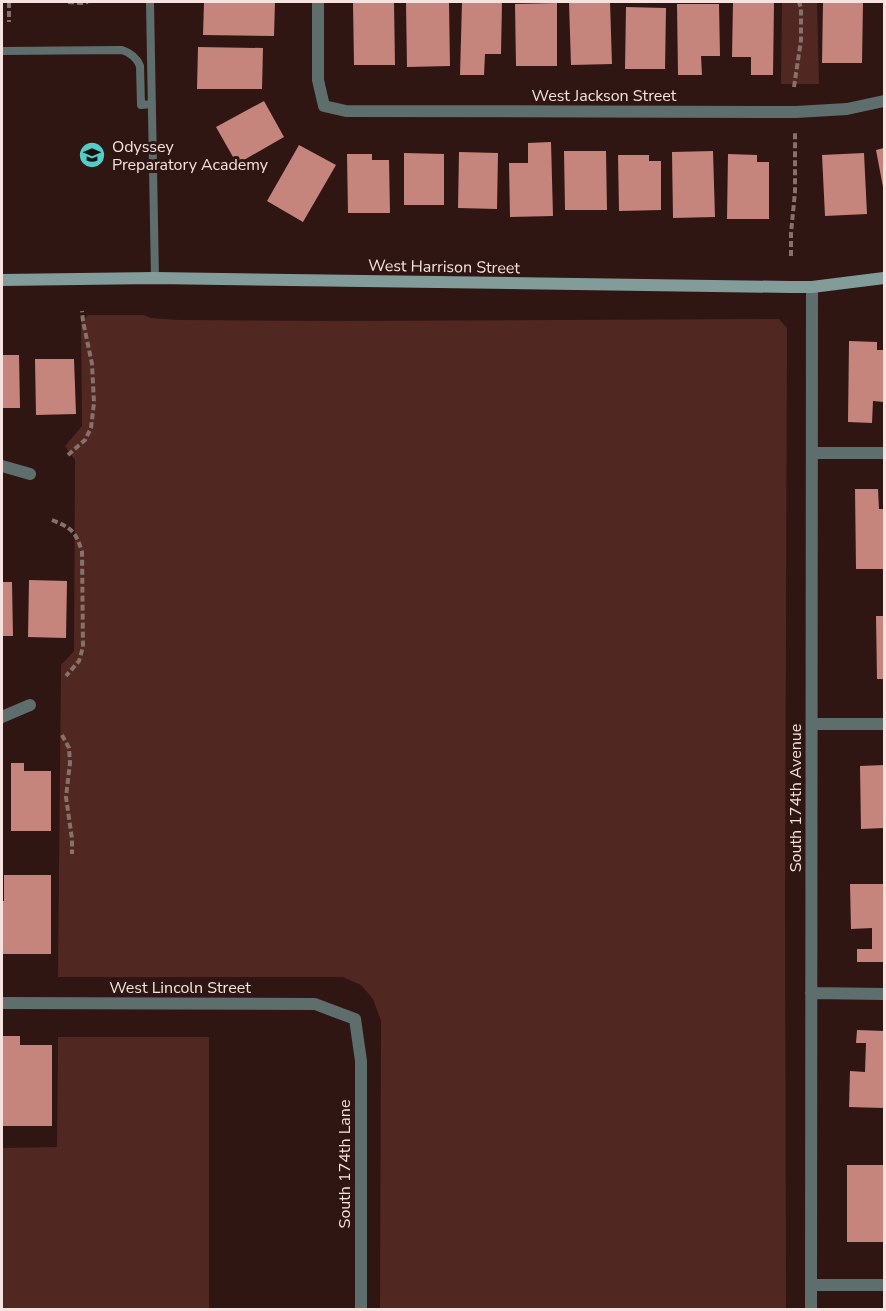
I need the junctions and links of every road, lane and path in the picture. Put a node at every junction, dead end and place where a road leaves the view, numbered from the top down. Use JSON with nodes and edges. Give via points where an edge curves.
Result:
{"nodes":[{"id":1,"x":9,"y":2,"type":"edge"},
{"id":2,"x":68,"y":2,"type":"edge"},
{"id":3,"x":88,"y":2,"type":"edge"},
{"id":4,"x":150,"y":2,"type":"edge"},
{"id":5,"x":318,"y":2,"type":"edge"},
{"id":6,"x":799,"y":2,"type":"edge"},
{"id":7,"x":9,"y":22,"type":"dead end"},
{"id":8,"x":2,"y":51,"type":"edge"},
{"id":9,"x":794,"y":87,"type":"dead end"},
{"id":10,"x":885,"y":101,"type":"edge"},
{"id":11,"x":152,"y":104,"type":"junction"},
{"id":12,"x":795,"y":130,"type":"dead end"},
{"id":13,"x":791,"y":256,"type":"dead end"},
{"id":14,"x":155,"y":278,"type":"junction"},
{"id":15,"x":885,"y":278,"type":"edge"},
{"id":16,"x":2,"y":280,"type":"edge"},
{"id":17,"x":812,"y":287,"type":"junction"},
{"id":18,"x":82,"y":311,"type":"dead end"},
{"id":19,"x":812,"y":453,"type":"junction"},
{"id":20,"x":885,"y":453,"type":"edge"},
{"id":21,"x":68,"y":455,"type":"dead end"},
{"id":22,"x":2,"y":466,"type":"edge"},
{"id":23,"x":30,"y":474,"type":"dead end"},
{"id":24,"x":52,"y":520,"type":"dead end"},
{"id":25,"x":66,"y":676,"type":"dead end"},
{"id":26,"x":30,"y":705,"type":"dead end"},
{"id":27,"x":2,"y":717,"type":"edge"},
{"id":28,"x":812,"y":724,"type":"junction"},
{"id":29,"x":885,"y":724,"type":"edge"},
{"id":30,"x":62,"y":735,"type":"dead end"},
{"id":31,"x":72,"y":854,"type":"dead end"},
{"id":32,"x":811,"y":993,"type":"junction"},
{"id":33,"x":885,"y":994,"type":"edge"},
{"id":34,"x":2,"y":1003,"type":"edge"},
{"id":35,"x":355,"y":1020,"type":"joint"},
{"id":36,"x":811,"y":1284,"type":"junction"},
{"id":37,"x":885,"y":1285,"type":"edge"},
{"id":38,"x":360,"y":1310,"type":"edge"},
{"id":39,"x":811,"y":1310,"type":"edge"}],
"edges":[{"from":1,"to":7,"type":"path"},
{"from":2,"to":3,"type":"path"},
{"from":4,"to":11,"type":"lane"},
{"from":5,"to":10,"type":"street","name":"West Jackson Street","via":[[318,80],[324,106],[345,111],[796,112],[847,109]]},
{"from":6,"to":9,"type":"path","via":[[801,40]]},
{"from":8,"to":11,"type":"lane","via":[[129,52],[140,66],[141,105]]},
{"from":11,"to":14,"type":"lane"},
{"from":12,"to":13,"type":"path"},
{"from":14,"to":16,"type":"street","name":"West Harrison Street"},
{"from":14,"to":17,"type":"street","name":"West Harrison Street"},
{"from":15,"to":17,"type":"street","name":"West Harrison Street"},
{"from":17,"to":19,"type":"street","name":"South 174th Avenue"},
{"from":18,"to":21,"type":"path","via":[[92,364],[94,403],[85,440]]},
{"from":19,"to":20,"type":"street"},
{"from":19,"to":28,"type":"street","name":"South 174th Avenue"},
{"from":22,"to":23,"type":"street"},
{"from":24,"to":25,"type":"path","via":[[68,527],[78,538],[82,552],[83,647],[80,661]]},
{"from":26,"to":27,"type":"street"},
{"from":28,"to":29,"type":"street"},
{"from":28,"to":32,"type":"street","name":"South 174th Avenue"},
{"from":30,"to":31,"type":"path","via":[[69,748],[66,797]]},
{"from":32,"to":33,"type":"street"},
{"from":32,"to":36,"type":"street","name":"South 174th Avenue"},
{"from":34,"to":35,"type":"street","name":"West Lincoln Street","via":[[315,1004]]},
{"from":35,"to":38,"type":"street","name":"South 174th Lane","via":[[360,1061]]},
{"from":36,"to":37,"type":"street"},
{"from":36,"to":39,"type":"street","name":"South 174th Avenue"}]}
